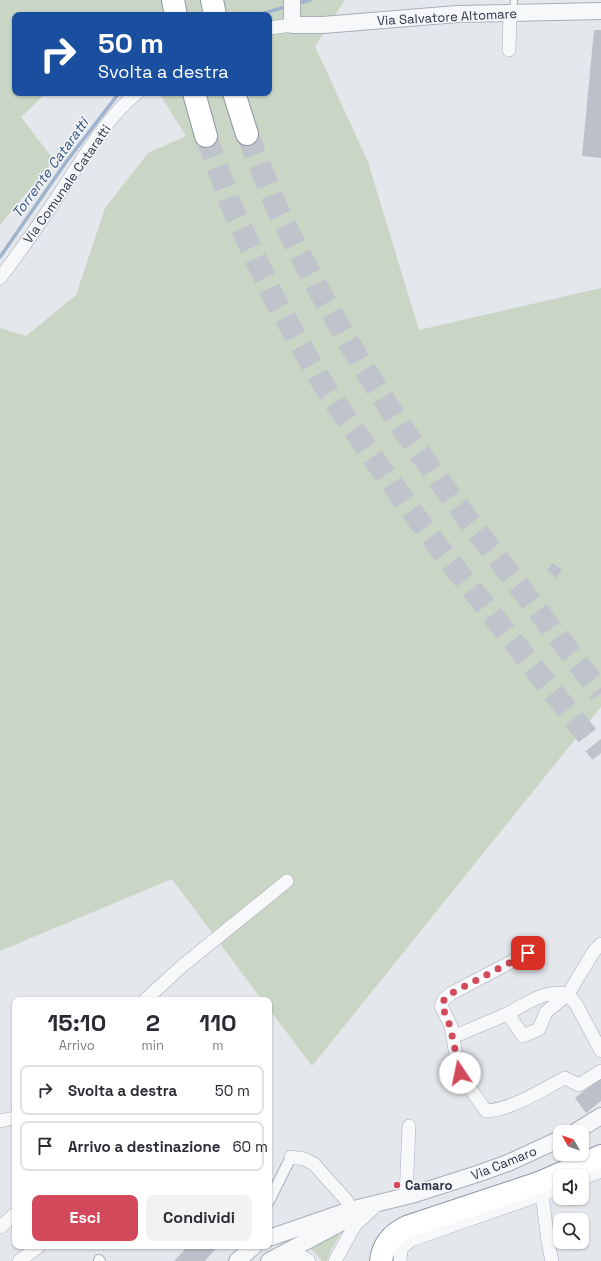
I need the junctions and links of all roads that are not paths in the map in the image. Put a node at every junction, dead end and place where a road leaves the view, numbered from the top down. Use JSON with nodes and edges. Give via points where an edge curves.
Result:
{"nodes":[{"id":1,"x":173,"y":0,"type":"edge"},
{"id":2,"x":512,"y":9,"type":"edge"},
{"id":3,"x":601,"y":11,"type":"edge"},
{"id":4,"x":175,"y":12,"type":"edge"},
{"id":5,"x":292,"y":12,"type":"edge"},
{"id":6,"x":272,"y":26,"type":"edge"},
{"id":7,"x":509,"y":50,"type":"dead end"},
{"id":8,"x":134,"y":96,"type":"edge"},
{"id":9,"x":195,"y":96,"type":"edge"},
{"id":10,"x":235,"y":96,"type":"edge"},
{"id":11,"x":246,"y":134,"type":"tunnel mouth"},
{"id":12,"x":206,"y":136,"type":"tunnel mouth"},
{"id":13,"x":0,"y":278,"type":"edge"},
{"id":14,"x":287,"y":880,"type":"dead end"},
{"id":15,"x":601,"y":944,"type":"edge"},
{"id":16,"x":528,"y":953,"type":"dead end"},
{"id":17,"x":568,"y":994,"type":"junction"},
{"id":18,"x":148,"y":997,"type":"edge"},
{"id":19,"x":508,"y":1014,"type":"junction"},
{"id":20,"x":452,"y":1037,"type":"junction"},
{"id":21,"x":601,"y":1051,"type":"edge"},
{"id":22,"x":601,"y":1071,"type":"edge"},
{"id":23,"x":601,"y":1116,"type":"edge"},
{"id":24,"x":12,"y":1119,"type":"edge"},
{"id":25,"x":0,"y":1121,"type":"edge"},
{"id":26,"x":586,"y":1125,"type":"edge"},
{"id":27,"x":410,"y":1126,"type":"dead end"},
{"id":28,"x":553,"y":1142,"type":"edge"},
{"id":29,"x":601,"y":1142,"type":"edge"},
{"id":30,"x":589,"y":1148,"type":"edge"},
{"id":31,"x":601,"y":1156,"type":"edge"},
{"id":32,"x":291,"y":1157,"type":"joint"},
{"id":33,"x":558,"y":1161,"type":"edge"},
{"id":34,"x":601,"y":1171,"type":"edge"},
{"id":35,"x":589,"y":1177,"type":"edge"},
{"id":36,"x":553,"y":1190,"type":"edge"},
{"id":37,"x":542,"y":1194,"type":"junction"},
{"id":38,"x":272,"y":1195,"type":"edge"},
{"id":39,"x":406,"y":1196,"type":"junction"},
{"id":40,"x":12,"y":1217,"type":"edge"},
{"id":41,"x":353,"y":1217,"type":"junction"},
{"id":42,"x":0,"y":1227,"type":"edge"},
{"id":43,"x":288,"y":1231,"type":"junction"},
{"id":44,"x":272,"y":1237,"type":"edge"},
{"id":45,"x":295,"y":1247,"type":"junction"},
{"id":46,"x":35,"y":1249,"type":"edge"},
{"id":47,"x":251,"y":1249,"type":"edge"},
{"id":48,"x":274,"y":1258,"type":"edge"},
{"id":49,"x":19,"y":1261,"type":"edge"},
{"id":50,"x":237,"y":1261,"type":"edge"},
{"id":51,"x":309,"y":1261,"type":"edge"},
{"id":52,"x":335,"y":1261,"type":"edge"},
{"id":53,"x":368,"y":1261,"type":"edge"},
{"id":54,"x":381,"y":1261,"type":"edge"},
{"id":55,"x":400,"y":1261,"type":"edge"},
{"id":56,"x":552,"y":1261,"type":"edge"}],
"edges":[{"from":1,"to":4,"type":"highway"},
{"from":2,"to":3,"type":"street","name":"Via Salvatore Altomare"},
{"from":2,"to":5,"type":"street","name":"Via Salvatore Altomare","via":[[323,25]]},
{"from":2,"to":7,"type":"street"},
{"from":5,"to":6,"type":"street"},
{"from":8,"to":13,"type":"street","name":"Via Comunale Cataratti","via":[[120,110],[82,160]]},
{"from":9,"to":12,"type":"highway"},
{"from":10,"to":11,"type":"highway"},
{"from":14,"to":18,"type":"street"},
{"from":15,"to":17,"type":"street"},
{"from":16,"to":20,"type":"street","via":[[452,993],[444,1000],[442,1006]]},
{"from":17,"to":19,"type":"street","via":[[555,992],[530,1000]]},
{"from":17,"to":19,"type":"street","via":[[546,1012],[539,1029],[523,1036]]},
{"from":17,"to":21,"type":"street"},
{"from":19,"to":20,"type":"street"},
{"from":20,"to":22,"type":"street","via":[[460,1073],[486,1111],[517,1102],[565,1078],[579,1085]]},
{"from":23,"to":26,"type":"street"},
{"from":24,"to":25,"type":"street"},
{"from":27,"to":39,"type":"street"},
{"from":28,"to":39,"type":"street","name":"Via Camaro","via":[[508,1163]]},
{"from":29,"to":30,"type":"highway"},
{"from":31,"to":54,"type":"highway","via":[[544,1181],[407,1227],[390,1239],[384,1248]]},
{"from":32,"to":38,"type":"street"},
{"from":32,"to":41,"type":"street","via":[[314,1164],[347,1201]]},
{"from":33,"to":53,"type":"highway","via":[[394,1221],[377,1236],[371,1246]]},
{"from":34,"to":35,"type":"street"},
{"from":36,"to":37,"type":"street"},
{"from":37,"to":55,"type":"street","via":[[412,1240],[401,1249]]},
{"from":37,"to":56,"type":"street"},
{"from":39,"to":41,"type":"street","name":"Via Camaro","via":[[378,1204]]},
{"from":40,"to":42,"type":"street"},
{"from":41,"to":43,"type":"street","name":"Via Camaro"},
{"from":41,"to":45,"type":"street","name":"Via Camaro"},
{"from":41,"to":52,"type":"street"},
{"from":43,"to":44,"type":"street","name":"Via Camaro"},
{"from":43,"to":45,"type":"street"},
{"from":45,"to":48,"type":"street","name":"Via Camaro"},
{"from":46,"to":49,"type":"street"},
{"from":47,"to":50,"type":"street"},
{"from":48,"to":51,"type":"street","via":[[302,1257]]}]}
